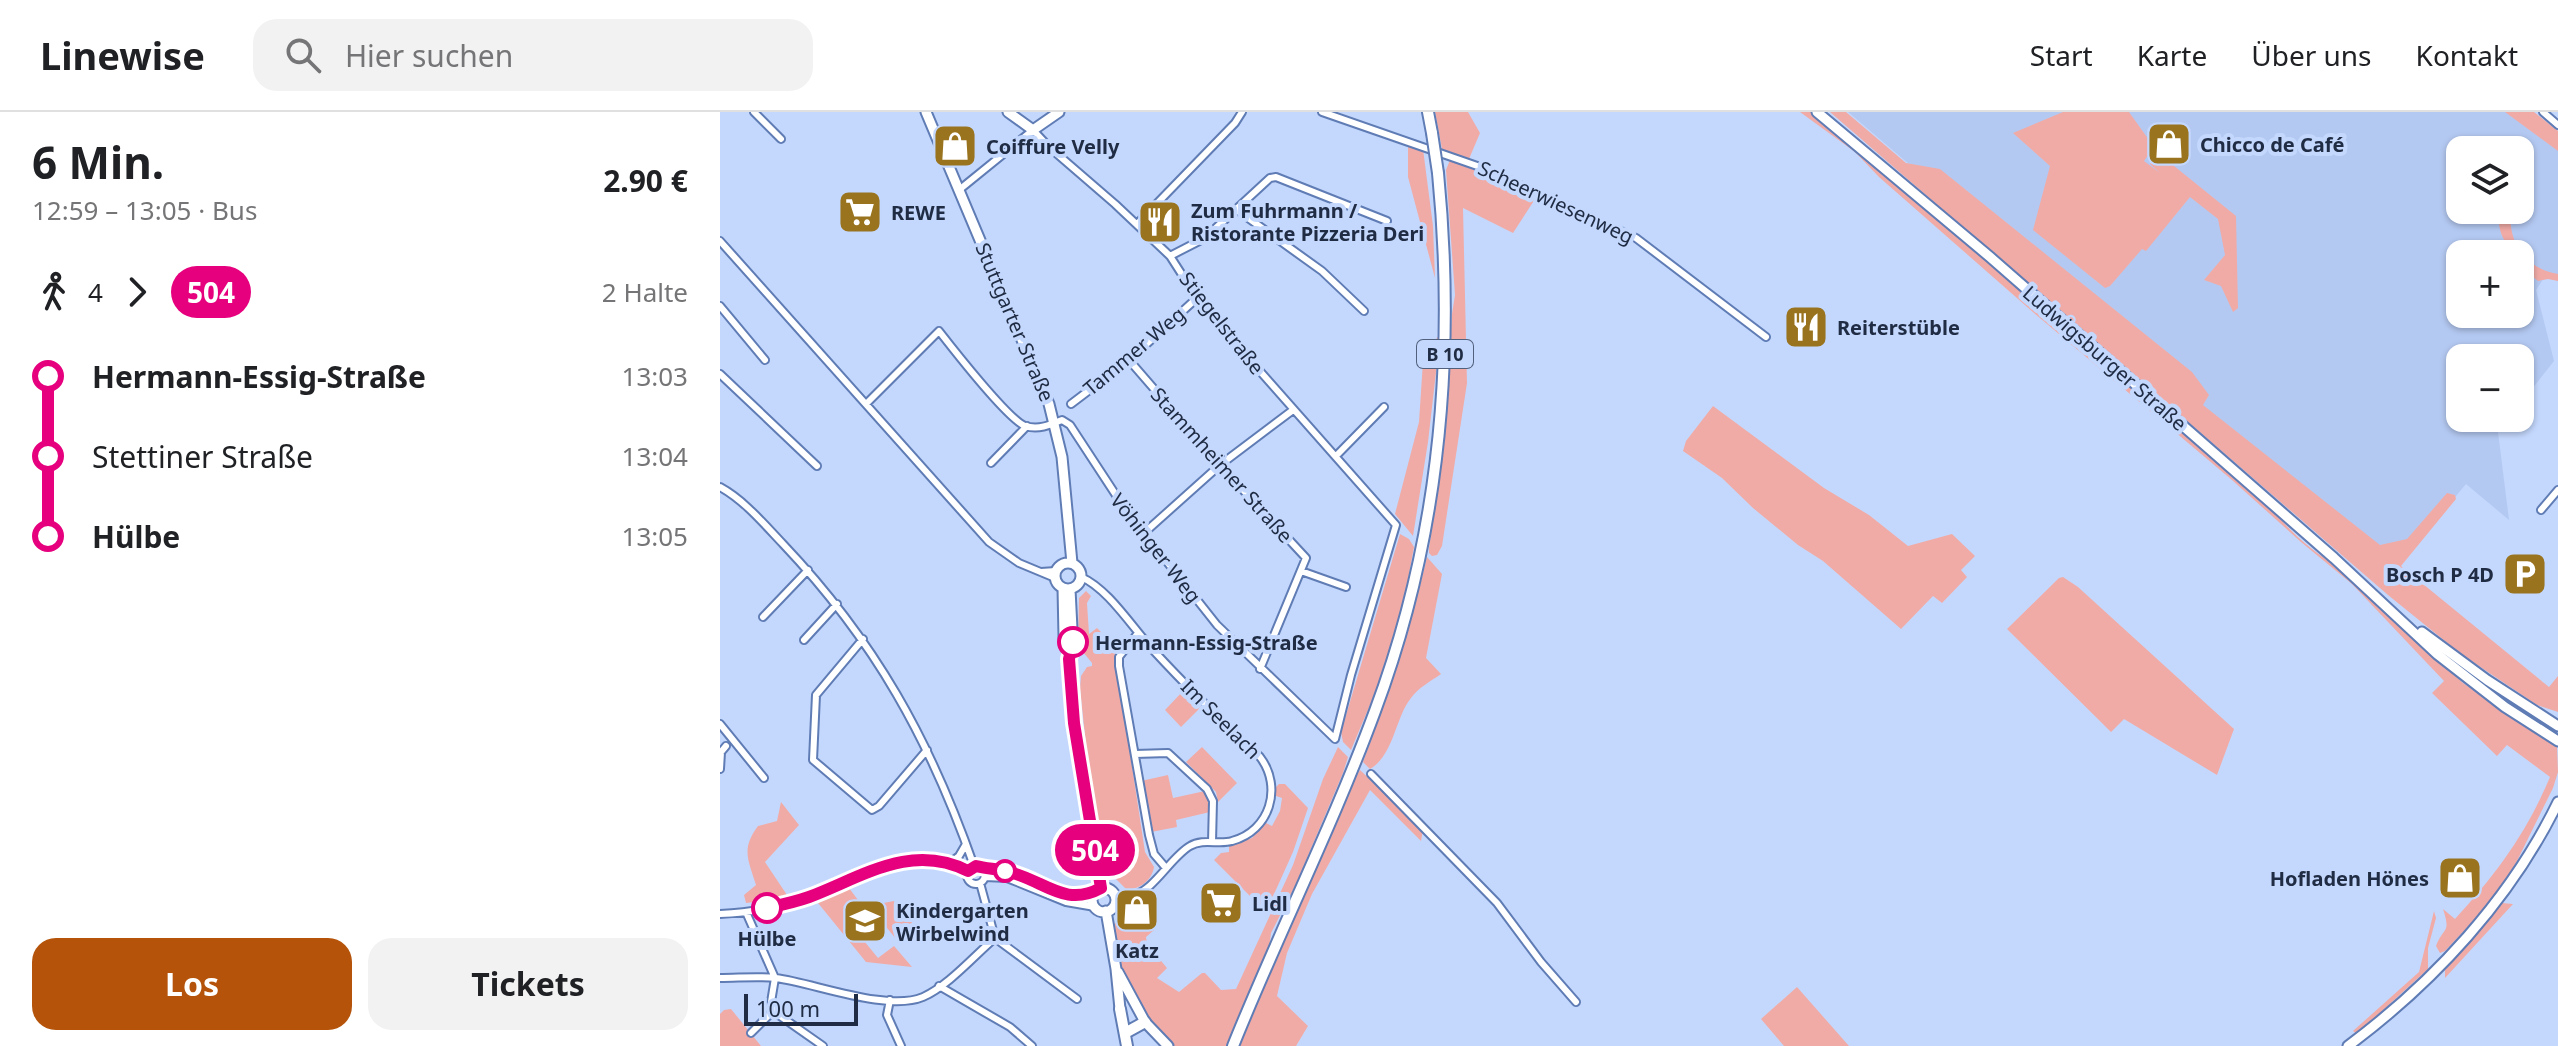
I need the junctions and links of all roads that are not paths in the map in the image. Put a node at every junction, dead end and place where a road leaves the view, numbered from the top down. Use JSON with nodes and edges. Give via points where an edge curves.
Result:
{"nodes":[{"id":1,"x":754,"y":112,"type":"edge"},
{"id":2,"x":926,"y":112,"type":"edge"},
{"id":3,"x":1008,"y":112,"type":"edge"},
{"id":4,"x":1059,"y":112,"type":"edge"},
{"id":5,"x":1242,"y":112,"type":"edge"},
{"id":6,"x":1322,"y":112,"type":"edge"},
{"id":7,"x":1428,"y":112,"type":"edge"},
{"id":8,"x":1817,"y":112,"type":"edge"},
{"id":9,"x":2543,"y":112,"type":"edge"},
{"id":10,"x":2558,"y":125,"type":"edge"},
{"id":11,"x":1033,"y":130,"type":"junction"},
{"id":12,"x":781,"y":139,"type":"dead end"},
{"id":13,"x":959,"y":190,"type":"junction"},
{"id":14,"x":1237,"y":210,"type":"junction"},
{"id":15,"x":1387,"y":221,"type":"dead end"},
{"id":16,"x":1137,"y":224,"type":"junction"},
{"id":17,"x":720,"y":241,"type":"edge"},
{"id":18,"x":1170,"y":256,"type":"junction"},
{"id":19,"x":1197,"y":298,"type":"junction"},
{"id":20,"x":720,"y":306,"type":"edge"},
{"id":21,"x":1364,"y":311,"type":"dead end"},
{"id":22,"x":1766,"y":337,"type":"dead end"},
{"id":23,"x":765,"y":360,"type":"dead end"},
{"id":24,"x":1129,"y":360,"type":"junction"},
{"id":25,"x":720,"y":374,"type":"edge"},
{"id":26,"x":866,"y":404,"type":"junction"},
{"id":27,"x":1071,"y":404,"type":"dead end"},
{"id":28,"x":1384,"y":407,"type":"dead end"},
{"id":29,"x":1293,"y":410,"type":"junction"},
{"id":30,"x":1056,"y":423,"type":"junction"},
{"id":31,"x":1027,"y":426,"type":"junction"},
{"id":32,"x":1336,"y":456,"type":"junction"},
{"id":33,"x":991,"y":463,"type":"dead end"},
{"id":34,"x":1220,"y":465,"type":"junction"},
{"id":35,"x":817,"y":466,"type":"dead end"},
{"id":36,"x":720,"y":487,"type":"edge"},
{"id":37,"x":2558,"y":490,"type":"edge"},
{"id":38,"x":2541,"y":510,"type":"dead end"},
{"id":39,"x":1144,"y":533,"type":"junction"},
{"id":40,"x":1069,"y":563,"type":"junction"},
{"id":41,"x":808,"y":570,"type":"junction"},
{"id":42,"x":1301,"y":571,"type":"junction"},
{"id":43,"x":1055,"y":575,"type":"junction"},
{"id":44,"x":1081,"y":577,"type":"junction"},
{"id":45,"x":1346,"y":587,"type":"dead end"},
{"id":46,"x":1067,"y":588,"type":"junction"},
{"id":47,"x":837,"y":604,"type":"junction"},
{"id":48,"x":2390,"y":607,"type":"junction"},
{"id":49,"x":763,"y":617,"type":"dead end"},
{"id":50,"x":1138,"y":633,"type":"junction"},
{"id":51,"x":863,"y":639,"type":"junction"},
{"id":52,"x":804,"y":640,"type":"dead end"},
{"id":53,"x":1260,"y":669,"type":"junction"},
{"id":54,"x":2546,"y":718,"type":"junction"},
{"id":55,"x":2558,"y":718,"type":"edge"},
{"id":56,"x":720,"y":724,"type":"edge"},
{"id":57,"x":2558,"y":726,"type":"edge"},
{"id":58,"x":1335,"y":739,"type":"joint"},
{"id":59,"x":2558,"y":741,"type":"edge"},
{"id":60,"x":726,"y":746,"type":"dead end"},
{"id":61,"x":927,"y":750,"type":"junction"},
{"id":62,"x":1135,"y":754,"type":"junction"},
{"id":63,"x":720,"y":769,"type":"edge"},
{"id":64,"x":1371,"y":774,"type":"dead end"},
{"id":65,"x":764,"y":778,"type":"dead end"},
{"id":66,"x":2558,"y":801,"type":"edge"},
{"id":67,"x":1212,"y":842,"type":"junction"},
{"id":68,"x":966,"y":844,"type":"junction"},
{"id":69,"x":950,"y":863,"type":"junction"},
{"id":70,"x":974,"y":868,"type":"junction"},
{"id":71,"x":1166,"y":868,"type":"junction"},
{"id":72,"x":982,"y":880,"type":"junction"},
{"id":73,"x":1097,"y":890,"type":"junction"},
{"id":74,"x":1116,"y":898,"type":"junction"},
{"id":75,"x":1095,"y":907,"type":"junction"},
{"id":76,"x":1106,"y":911,"type":"junction"},
{"id":77,"x":746,"y":912,"type":"junction"},
{"id":78,"x":720,"y":914,"type":"edge"},
{"id":79,"x":995,"y":938,"type":"junction"},
{"id":80,"x":1116,"y":969,"type":"junction"},
{"id":81,"x":720,"y":978,"type":"edge"},
{"id":82,"x":775,"y":978,"type":"junction"},
{"id":83,"x":939,"y":986,"type":"junction"},
{"id":84,"x":1077,"y":999,"type":"dead end"},
{"id":85,"x":890,"y":1000,"type":"junction"},
{"id":86,"x":1576,"y":1002,"type":"dead end"},
{"id":87,"x":1120,"y":1009,"type":"joint"},
{"id":88,"x":773,"y":1011,"type":"junction"},
{"id":89,"x":1145,"y":1022,"type":"junction"},
{"id":90,"x":751,"y":1033,"type":"dead end"},
{"id":91,"x":1125,"y":1033,"type":"junction"},
{"id":92,"x":823,"y":1046,"type":"edge"},
{"id":93,"x":901,"y":1046,"type":"edge"},
{"id":94,"x":1032,"y":1046,"type":"edge"},
{"id":95,"x":1127,"y":1046,"type":"edge"},
{"id":96,"x":1168,"y":1046,"type":"edge"},
{"id":97,"x":1233,"y":1046,"type":"edge"},
{"id":98,"x":2348,"y":1046,"type":"edge"}],
"edges":[{"from":1,"to":12,"type":"street"},
{"from":2,"to":13,"type":"main road","name":"Stuttgarter Straße"},
{"from":3,"to":11,"type":"main road"},
{"from":4,"to":11,"type":"main road"},
{"from":5,"to":16,"type":"street"},
{"from":6,"to":22,"type":"street","name":"Scheerwiesenweg","via":[[1483,168],[1636,238]]},
{"from":7,"to":97,"type":"main road","number":"B 10","bridge":true,"via":[[1438,173],[1446,341],[1425,534],[1397,646],[1362,745]]},
{"from":8,"to":48,"type":"main road","name":"Ludwigsburger Straße"},
{"from":9,"to":10,"type":"street"},
{"from":11,"to":13,"type":"street"},
{"from":11,"to":16,"type":"street","name":"Stiegelstraße"},
{"from":13,"to":30,"type":"main road","name":"Stuttgarter Straße"},
{"from":14,"to":15,"type":"street","via":[[1276,177]]},
{"from":14,"to":18,"type":"street","via":[[1205,238]]},
{"from":14,"to":21,"type":"street","via":[[1322,271]]},
{"from":16,"to":18,"type":"street","name":"Stiegelstraße"},
{"from":17,"to":26,"type":"street"},
{"from":18,"to":19,"type":"street","name":"Stiegelstraße"},
{"from":19,"to":24,"type":"street","name":"Tammer Weg"},
{"from":19,"to":29,"type":"street","name":"Stiegelstraße"},
{"from":20,"to":23,"type":"street"},
{"from":24,"to":27,"type":"street","name":"Tammer Weg"},
{"from":24,"to":34,"type":"street","name":"Stammheimer Straße"},
{"from":25,"to":35,"type":"street"},
{"from":26,"to":31,"type":"street","via":[[939,331],[971,372]]},
{"from":26,"to":43,"type":"street","via":[[989,542],[1019,563]]},
{"from":28,"to":32,"type":"street"},
{"from":29,"to":32,"type":"street","name":"Stiegelstraße"},
{"from":29,"to":34,"type":"street"},
{"from":30,"to":31,"type":"street"},
{"from":30,"to":39,"type":"street","name":"Vöhinger Weg","via":[[1062,420],[1076,433]]},
{"from":30,"to":40,"type":"main road","name":"Stuttgarter Straße"},
{"from":31,"to":33,"type":"street"},
{"from":32,"to":58,"type":"street","name":"Stiegelstraße","via":[[1396,525]]},
{"from":34,"to":39,"type":"street"},
{"from":34,"to":42,"type":"street","name":"Stammheimer Straße","via":[[1306,558]]},
{"from":36,"to":41,"type":"street"},
{"from":37,"to":38,"type":"street"},
{"from":39,"to":53,"type":"street","name":"Vöhinger Weg","via":[[1217,625]]},
{"from":40,"to":43,"type":"main road"},
{"from":40,"to":44,"type":"main road","name":"Stuttgarter Straße"},
{"from":41,"to":47,"type":"street"},
{"from":41,"to":49,"type":"street"},
{"from":42,"to":45,"type":"street"},
{"from":42,"to":53,"type":"street"},
{"from":43,"to":46,"type":"main road"},
{"from":44,"to":46,"type":"main road"},
{"from":44,"to":50,"type":"street","name":"Im Seelach","via":[[1096,586]]},
{"from":46,"to":73,"type":"main road","via":[[1064,637]]},
{"from":47,"to":51,"type":"street"},
{"from":47,"to":52,"type":"street"},
{"from":48,"to":54,"type":"main road"},
{"from":48,"to":59,"type":"main road","via":[[2466,679]]},
{"from":50,"to":62,"type":"street","via":[[1119,657]]},
{"from":50,"to":67,"type":"street","name":"Im Seelach","via":[[1270,773],[1272,794],[1261,823],[1241,838]]},
{"from":51,"to":61,"type":"street"},
{"from":51,"to":61,"type":"street","via":[[816,695],[813,760],[872,810]]},
{"from":53,"to":58,"type":"street","name":"Vöhinger Weg"},
{"from":54,"to":55,"type":"main road"},
{"from":54,"to":57,"type":"main road"},
{"from":56,"to":65,"type":"street"},
{"from":60,"to":63,"type":"street"},
{"from":61,"to":68,"type":"street"},
{"from":62,"to":67,"type":"street","via":[[1168,753],[1207,789],[1213,801]]},
{"from":62,"to":71,"type":"street","via":[[1152,847]]},
{"from":64,"to":86,"type":"street","via":[[1492,897]]},
{"from":66,"to":98,"type":"main road","via":[[2518,871],[2470,933]]},
{"from":67,"to":71,"type":"street","name":"Im Seelach","via":[[1189,846]]},
{"from":68,"to":69,"type":"street"},
{"from":68,"to":70,"type":"street"},
{"from":69,"to":70,"type":"street"},
{"from":69,"to":77,"type":"street","via":[[915,860],[882,866],[793,902]]},
{"from":70,"to":72,"type":"street"},
{"from":70,"to":72,"type":"street","via":[[967,877],[971,882]]},
{"from":70,"to":73,"type":"street","via":[[1015,874],[1068,895]]},
{"from":71,"to":74,"type":"street","name":"Im Seelach","via":[[1139,894]]},
{"from":72,"to":75,"type":"street","via":[[1007,878],[1066,902]]},
{"from":72,"to":79,"type":"street"},
{"from":73,"to":74,"type":"main road","via":[[1112,891]]},
{"from":73,"to":75,"type":"main road"},
{"from":74,"to":76,"type":"main road"},
{"from":75,"to":76,"type":"main road"},
{"from":76,"to":80,"type":"main road"},
{"from":77,"to":78,"type":"street"},
{"from":77,"to":82,"type":"street"},
{"from":79,"to":83,"type":"street"},
{"from":79,"to":84,"type":"street"},
{"from":80,"to":87,"type":"main road"},
{"from":80,"to":89,"type":"main road"},
{"from":81,"to":82,"type":"street"},
{"from":82,"to":85,"type":"street"},
{"from":82,"to":88,"type":"street"},
{"from":83,"to":85,"type":"street","via":[[919,998]]},
{"from":83,"to":94,"type":"street","via":[[1010,1027]]},
{"from":85,"to":93,"type":"street","via":[[887,1015]]},
{"from":87,"to":91,"type":"main road"},
{"from":88,"to":90,"type":"street"},
{"from":88,"to":92,"type":"street"},
{"from":89,"to":91,"type":"main road"},
{"from":89,"to":96,"type":"main road"},
{"from":91,"to":95,"type":"main road"}]}
